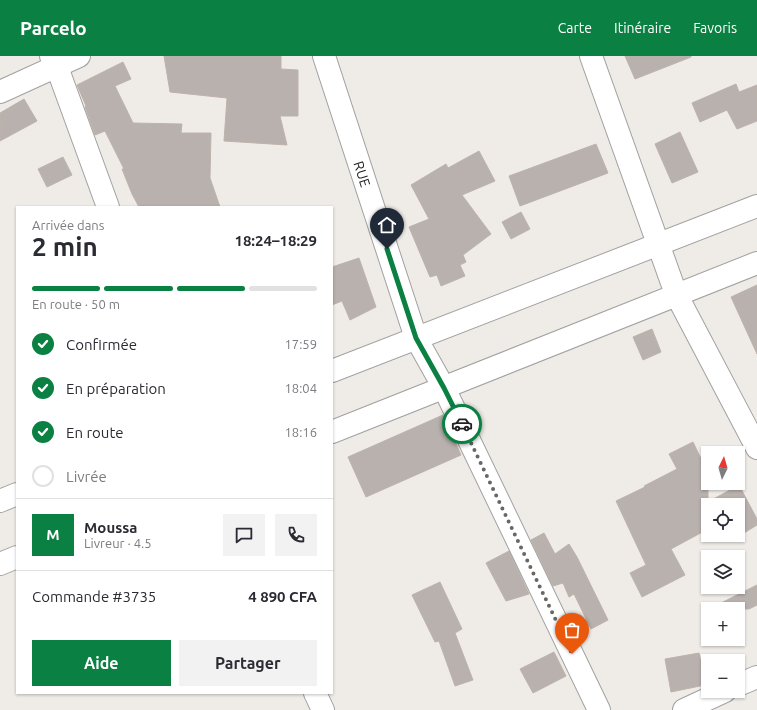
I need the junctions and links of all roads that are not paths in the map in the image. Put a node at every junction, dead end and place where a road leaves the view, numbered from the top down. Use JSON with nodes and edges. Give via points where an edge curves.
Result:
{"nodes":[{"id":1,"x":79,"y":56,"type":"edge"},
{"id":2,"x":324,"y":56,"type":"edge"},
{"id":3,"x":591,"y":56,"type":"edge"},
{"id":4,"x":54,"y":61,"type":"edge"},
{"id":5,"x":0,"y":92,"type":"edge"},
{"id":6,"x":108,"y":206,"type":"edge"},
{"id":7,"x":757,"y":206,"type":"edge"},
{"id":8,"x":659,"y":244,"type":"junction"},
{"id":9,"x":757,"y":263,"type":"edge"},
{"id":10,"x":676,"y":294,"type":"junction"},
{"id":11,"x":416,"y":338,"type":"junction"},
{"id":12,"x":333,"y":371,"type":"edge"},
{"id":13,"x":444,"y":388,"type":"junction"},
{"id":14,"x":333,"y":432,"type":"edge"},
{"id":15,"x":757,"y":448,"type":"edge"},
{"id":16,"x":16,"y":494,"type":"edge"},
{"id":17,"x":0,"y":501,"type":"edge"},
{"id":18,"x":16,"y":557,"type":"edge"},
{"id":19,"x":0,"y":564,"type":"edge"},
{"id":20,"x":757,"y":677,"type":"edge"},
{"id":21,"x":745,"y":682,"type":"edge"},
{"id":22,"x":315,"y":694,"type":"edge"},
{"id":23,"x":711,"y":698,"type":"edge"},
{"id":24,"x":323,"y":710,"type":"edge"},
{"id":25,"x":599,"y":710,"type":"edge"},
{"id":26,"x":684,"y":710,"type":"edge"}],
"edges":[{"from":1,"to":4,"type":"street"},
{"from":2,"to":11,"type":"street","name":"RUE"},
{"from":3,"to":8,"type":"street"},
{"from":4,"to":5,"type":"street"},
{"from":4,"to":6,"type":"street"},
{"from":7,"to":8,"type":"street"},
{"from":8,"to":10,"type":"street"},
{"from":8,"to":11,"type":"street"},
{"from":9,"to":10,"type":"street"},
{"from":10,"to":13,"type":"street"},
{"from":10,"to":15,"type":"street"},
{"from":11,"to":12,"type":"street"},
{"from":11,"to":13,"type":"street","name":"RUE"},
{"from":13,"to":14,"type":"street"},
{"from":13,"to":25,"type":"street","name":"RUE"},
{"from":16,"to":17,"type":"street"},
{"from":18,"to":19,"type":"street"},
{"from":20,"to":21,"type":"street"},
{"from":22,"to":24,"type":"street"},
{"from":23,"to":26,"type":"street"}]}
